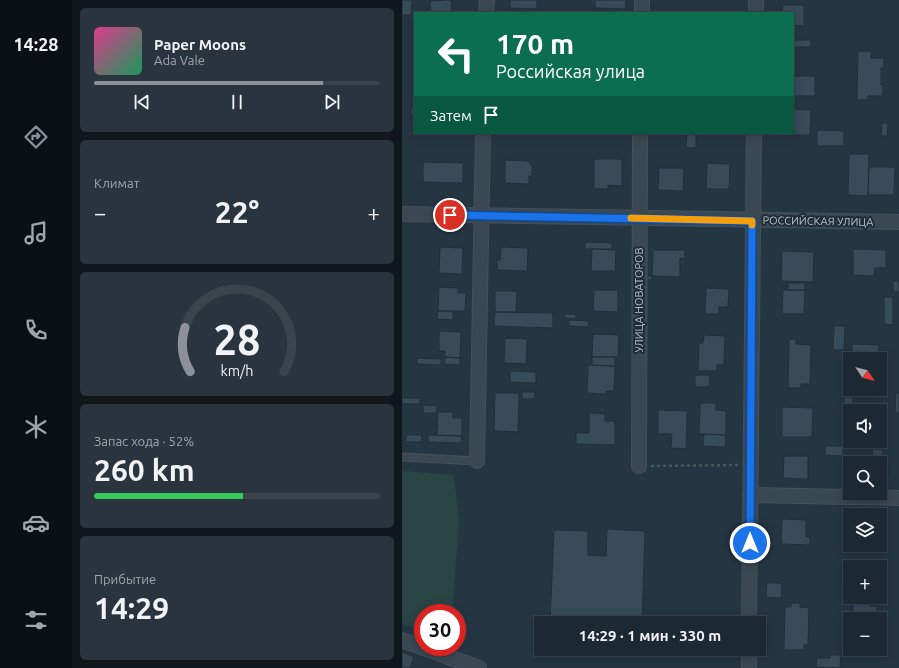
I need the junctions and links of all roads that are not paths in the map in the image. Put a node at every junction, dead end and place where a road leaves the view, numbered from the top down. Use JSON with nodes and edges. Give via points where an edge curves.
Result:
{"nodes":[{"id":1,"x":487,"y":0,"type":"edge"},
{"id":2,"x":642,"y":0,"type":"edge"},
{"id":3,"x":756,"y":0,"type":"edge"},
{"id":4,"x":486,"y":12,"type":"edge"},
{"id":5,"x":642,"y":12,"type":"edge"},
{"id":6,"x":756,"y":12,"type":"edge"},
{"id":7,"x":483,"y":134,"type":"edge"},
{"id":8,"x":640,"y":134,"type":"edge"},
{"id":9,"x":754,"y":134,"type":"edge"},
{"id":10,"x":402,"y":214,"type":"edge"},
{"id":11,"x":481,"y":216,"type":"junction"},
{"id":12,"x":638,"y":218,"type":"junction"},
{"id":13,"x":752,"y":221,"type":"junction"},
{"id":14,"x":899,"y":222,"type":"edge"},
{"id":15,"x":402,"y":457,"type":"edge"},
{"id":16,"x":477,"y":461,"type":"joint"},
{"id":17,"x":639,"y":466,"type":"road end"},
{"id":18,"x":750,"y":495,"type":"junction"},
{"id":19,"x":899,"y":498,"type":"edge"},
{"id":20,"x":749,"y":616,"type":"edge"},
{"id":21,"x":402,"y":640,"type":"edge"},
{"id":22,"x":749,"y":656,"type":"edge"},
{"id":23,"x":479,"y":668,"type":"edge"},
{"id":24,"x":749,"y":668,"type":"edge"}],
"edges":[{"from":1,"to":4,"type":"street"},
{"from":2,"to":5,"type":"street"},
{"from":3,"to":6,"type":"street"},
{"from":7,"to":11,"type":"street"},
{"from":8,"to":12,"type":"street","name":"УЛИЦА НОВАТОРОВ"},
{"from":9,"to":13,"type":"street"},
{"from":10,"to":11,"type":"street","name":"РОССИЙСКАЯ УЛИЦА"},
{"from":11,"to":12,"type":"street","name":"РОССИЙСКАЯ УЛИЦА"},
{"from":11,"to":16,"type":"street"},
{"from":12,"to":13,"type":"street","name":"РОССИЙСКАЯ УЛИЦА"},
{"from":12,"to":17,"type":"street","name":"УЛИЦА НОВАТОРОВ"},
{"from":13,"to":14,"type":"street","name":"РОССИЙСКАЯ УЛИЦА"},
{"from":13,"to":18,"type":"street"},
{"from":15,"to":16,"type":"lane"},
{"from":18,"to":19,"type":"street"},
{"from":18,"to":20,"type":"street"},
{"from":21,"to":23,"type":"street"},
{"from":22,"to":24,"type":"street"}]}
